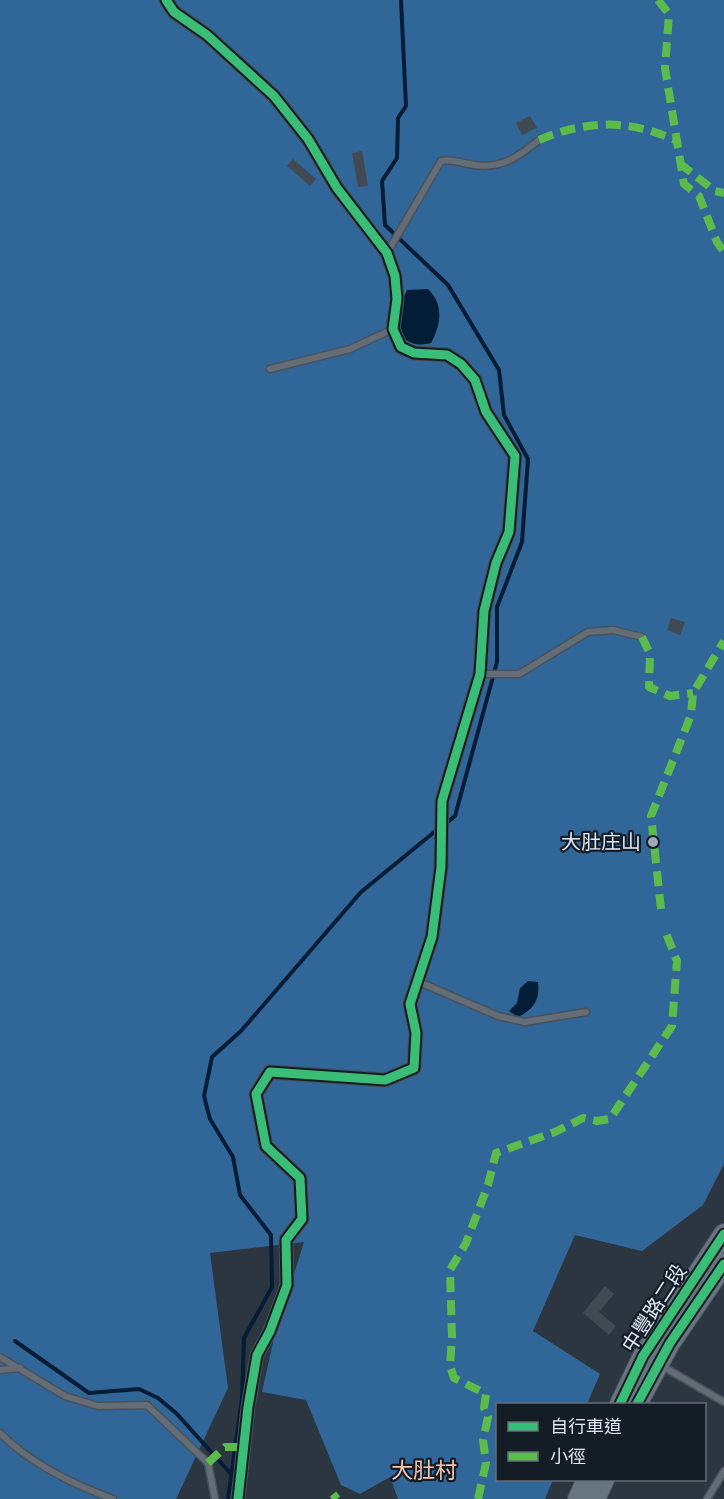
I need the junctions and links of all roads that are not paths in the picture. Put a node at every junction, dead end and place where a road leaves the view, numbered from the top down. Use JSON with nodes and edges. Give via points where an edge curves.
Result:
{"nodes":[{"id":1,"x":166,"y":0,"type":"edge"},
{"id":2,"x":539,"y":140,"type":"dead end"},
{"id":3,"x":389,"y":248,"type":"junction"},
{"id":4,"x":393,"y":329,"type":"junction"},
{"id":5,"x":270,"y":369,"type":"dead end"},
{"id":6,"x":642,"y":637,"type":"dead end"},
{"id":7,"x":480,"y":674,"type":"junction"},
{"id":8,"x":416,"y":981,"type":"junction"},
{"id":9,"x":586,"y":1012,"type":"dead end"},
{"id":10,"x":724,"y":1234,"type":"edge"},
{"id":11,"x":724,"y":1264,"type":"edge"},
{"id":12,"x":701,"y":1284,"type":"junction"},
{"id":13,"x":0,"y":1357,"type":"edge"},
{"id":14,"x":658,"y":1364,"type":"junction"},
{"id":15,"x":21,"y":1368,"type":"junction"},
{"id":16,"x":0,"y":1370,"type":"edge"},
{"id":17,"x":724,"y":1402,"type":"edge"},
{"id":18,"x":620,"y":1403,"type":"edge"},
{"id":19,"x":638,"y":1403,"type":"edge"},
{"id":20,"x":0,"y":1433,"type":"edge"},
{"id":21,"x":724,"y":1471,"type":"edge"},
{"id":22,"x":585,"y":1481,"type":"edge"},
{"id":23,"x":603,"y":1481,"type":"edge"},
{"id":24,"x":717,"y":1484,"type":"junction"},
{"id":25,"x":724,"y":1488,"type":"edge"},
{"id":26,"x":113,"y":1499,"type":"edge"},
{"id":27,"x":215,"y":1499,"type":"edge"},
{"id":28,"x":238,"y":1499,"type":"edge"},
{"id":29,"x":578,"y":1499,"type":"edge"},
{"id":30,"x":596,"y":1499,"type":"edge"},
{"id":31,"x":707,"y":1499,"type":"edge"}],
"edges":[{"from":1,"to":3,"type":"street","via":[[174,12],[207,35],[274,96],[308,139],[359,221]]},
{"from":2,"to":3,"type":"lane","via":[[518,157],[496,167],[453,159],[441,161]]},
{"from":3,"to":4,"type":"street","via":[[397,299]]},
{"from":4,"to":5,"type":"lane","via":[[350,349]]},
{"from":4,"to":7,"type":"street","via":[[401,347],[430,356],[447,355],[461,364],[475,380],[486,412],[515,456],[509,532],[483,611]]},
{"from":6,"to":7,"type":"lane","via":[[613,630],[588,632],[519,674]]},
{"from":7,"to":8,"type":"street","via":[[442,801],[441,867],[432,937]]},
{"from":8,"to":9,"type":"lane","via":[[498,1016],[525,1023]]},
{"from":8,"to":28,"type":"street","via":[[410,1004],[416,1034],[414,1068],[385,1080],[270,1072],[256,1094],[266,1146],[300,1178],[302,1219],[286,1240],[287,1285],[258,1355]]},
{"from":10,"to":12,"type":"main road","name":"中豐路二段"},
{"from":11,"to":12,"type":"main road","name":"中豐路二段"},
{"from":12,"to":14,"type":"main road","name":"中豐路二段"},
{"from":12,"to":18,"type":"main road","name":"中豐路二段","via":[[643,1356]]},
{"from":13,"to":15,"type":"lane"},
{"from":14,"to":17,"type":"lane"},
{"from":14,"to":19,"type":"main road","name":"中豐路二段"},
{"from":15,"to":16,"type":"lane"},
{"from":15,"to":27,"type":"lane","via":[[65,1396],[98,1406],[147,1405],[208,1463]]},
{"from":20,"to":26,"type":"lane","via":[[21,1454],[86,1490]]},
{"from":21,"to":24,"type":"lane"},
{"from":22,"to":29,"type":"main road"},
{"from":23,"to":30,"type":"main road"},
{"from":24,"to":25,"type":"lane"},
{"from":24,"to":31,"type":"lane"}]}
